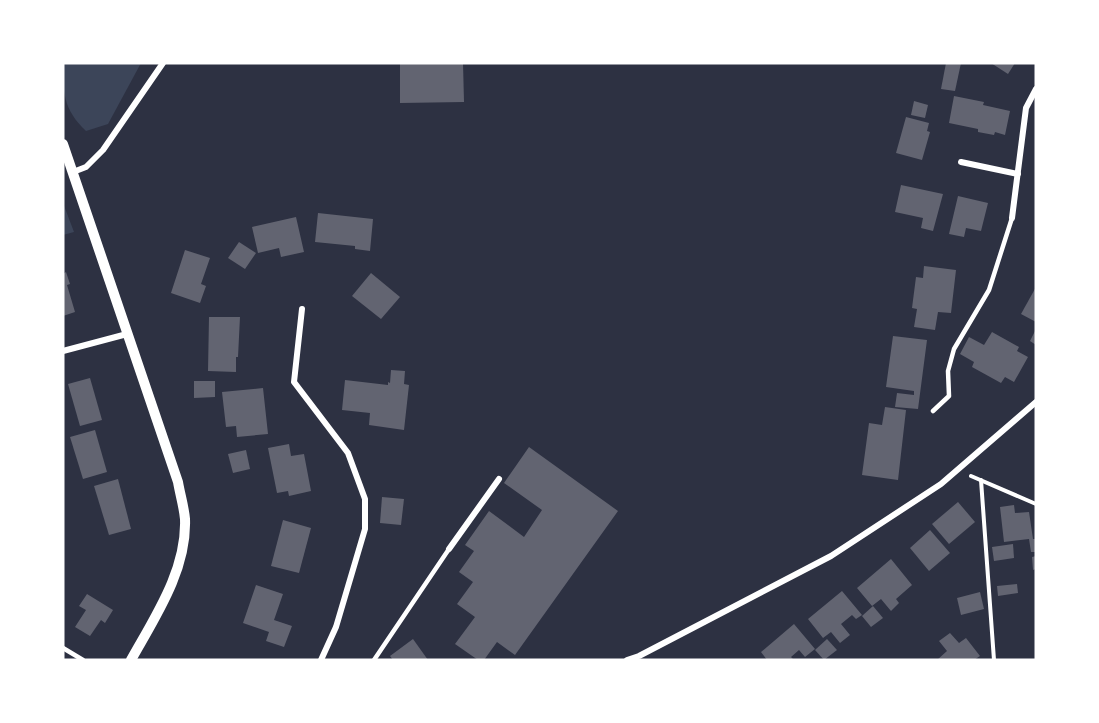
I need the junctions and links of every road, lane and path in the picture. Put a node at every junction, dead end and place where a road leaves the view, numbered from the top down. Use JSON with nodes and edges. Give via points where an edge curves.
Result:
{"nodes":[{"id":1,"x":163,"y":63,"type":"edge"},
{"id":2,"x":1036,"y":89,"type":"edge"},
{"id":3,"x":63,"y":144,"type":"edge"},
{"id":4,"x":961,"y":162,"type":"dead end"},
{"id":5,"x":73,"y":172,"type":"junction"},
{"id":6,"x":1018,"y":174,"type":"junction"},
{"id":7,"x":1012,"y":218,"type":"joint"},
{"id":8,"x":302,"y":309,"type":"dead end"},
{"id":9,"x":127,"y":334,"type":"junction"},
{"id":10,"x":63,"y":351,"type":"edge"},
{"id":11,"x":1036,"y":402,"type":"edge"},
{"id":12,"x":933,"y":411,"type":"dead end"},
{"id":13,"x":957,"y":470,"type":"junction"},
{"id":14,"x":500,"y":479,"type":"dead end"},
{"id":15,"x":981,"y":480,"type":"junction"},
{"id":16,"x":1036,"y":504,"type":"edge"},
{"id":17,"x":449,"y":549,"type":"joint"},
{"id":18,"x":63,"y":648,"type":"edge"},
{"id":19,"x":83,"y":660,"type":"edge"},
{"id":20,"x":131,"y":660,"type":"edge"},
{"id":21,"x":321,"y":660,"type":"edge"},
{"id":22,"x":374,"y":660,"type":"edge"},
{"id":23,"x":627,"y":660,"type":"edge"},
{"id":24,"x":994,"y":660,"type":"edge"}],
"edges":[{"from":1,"to":5,"type":"street","via":[[103,150],[86,167]]},
{"from":2,"to":6,"type":"street","via":[[1026,108]]},
{"from":3,"to":5,"type":"street"},
{"from":4,"to":6,"type":"street"},
{"from":5,"to":9,"type":"street"},
{"from":6,"to":7,"type":"street"},
{"from":7,"to":12,"type":"lane","via":[[989,290],[954,349],[948,371],[949,396]]},
{"from":8,"to":21,"type":"street","via":[[294,382],[348,453],[365,499],[365,529],[336,627]]},
{"from":9,"to":10,"type":"street"},
{"from":9,"to":20,"type":"street","via":[[178,482],[185,518],[183,551],[174,579]]},
{"from":11,"to":13,"type":"street"},
{"from":13,"to":15,"type":"path"},
{"from":13,"to":23,"type":"street","via":[[831,556]]},
{"from":14,"to":17,"type":"street"},
{"from":15,"to":16,"type":"path"},
{"from":15,"to":24,"type":"path"},
{"from":17,"to":22,"type":"lane"},
{"from":18,"to":19,"type":"lane"}]}
